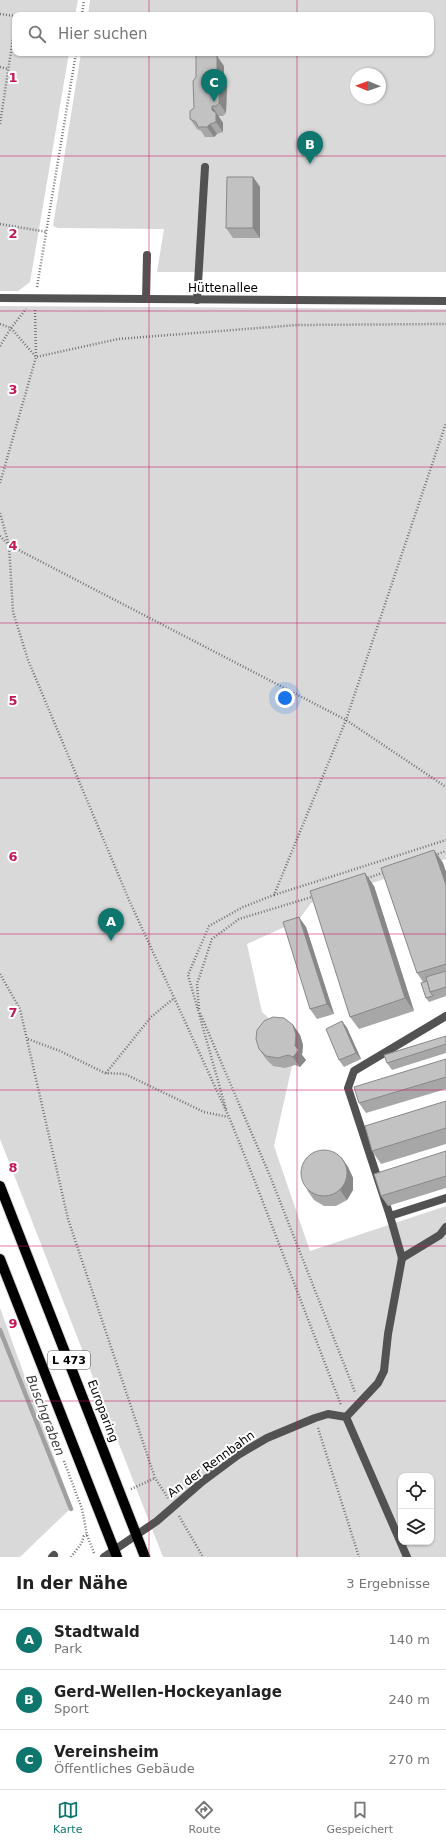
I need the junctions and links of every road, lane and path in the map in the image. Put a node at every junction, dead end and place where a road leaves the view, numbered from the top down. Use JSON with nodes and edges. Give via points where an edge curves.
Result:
{"nodes":[{"id":1,"x":84,"y":0,"type":"edge"},
{"id":2,"x":82,"y":12,"type":"edge"},
{"id":3,"x":0,"y":14,"type":"edge"},
{"id":4,"x":12,"y":16,"type":"edge"},
{"id":5,"x":12,"y":44,"type":"edge"},
{"id":6,"x":75,"y":56,"type":"edge"},
{"id":7,"x":0,"y":68,"type":"edge"},
{"id":8,"x":8,"y":69,"type":"junction"},
{"id":9,"x":0,"y":124,"type":"edge"},
{"id":10,"x":205,"y":167,"type":"dead end"},
{"id":11,"x":0,"y":224,"type":"edge"},
{"id":12,"x":46,"y":232,"type":"junction"},
{"id":13,"x":147,"y":255,"type":"dead end"},
{"id":14,"x":0,"y":298,"type":"edge"},
{"id":15,"x":35,"y":298,"type":"junction"},
{"id":16,"x":146,"y":299,"type":"junction"},
{"id":17,"x":198,"y":300,"type":"junction"},
{"id":18,"x":446,"y":301,"type":"edge"},
{"id":19,"x":0,"y":324,"type":"edge"},
{"id":20,"x":446,"y":324,"type":"edge"},
{"id":21,"x":11,"y":328,"type":"junction"},
{"id":22,"x":0,"y":346,"type":"edge"},
{"id":23,"x":36,"y":357,"type":"junction"},
{"id":24,"x":446,"y":423,"type":"edge"},
{"id":25,"x":0,"y":482,"type":"edge"},
{"id":26,"x":0,"y":513,"type":"edge"},
{"id":27,"x":0,"y":536,"type":"edge"},
{"id":28,"x":9,"y":545,"type":"junction"},
{"id":29,"x":346,"y":720,"type":"junction"},
{"id":30,"x":446,"y":787,"type":"edge"},
{"id":31,"x":446,"y":840,"type":"edge"},
{"id":32,"x":446,"y":851,"type":"edge"},
{"id":33,"x":431,"y":856,"type":"edge"},
{"id":34,"x":386,"y":872,"type":"edge"},
{"id":35,"x":364,"y":880,"type":"edge"},
{"id":36,"x":319,"y":894,"type":"edge"},
{"id":37,"x":274,"y":895,"type":"junction"},
{"id":38,"x":0,"y":974,"type":"edge"},
{"id":39,"x":173,"y":999,"type":"junction"},
{"id":40,"x":446,"y":1016,"type":"edge"},
{"id":41,"x":28,"y":1039,"type":"junction"},
{"id":42,"x":105,"y":1073,"type":"junction"},
{"id":43,"x":229,"y":1117,"type":"junction"},
{"id":44,"x":0,"y":1186,"type":"edge"},
{"id":45,"x":446,"y":1198,"type":"edge"},
{"id":46,"x":390,"y":1216,"type":"junction"},
{"id":47,"x":446,"y":1227,"type":"edge"},
{"id":48,"x":402,"y":1258,"type":"junction"},
{"id":49,"x":0,"y":1259,"type":"edge"},
{"id":50,"x":348,"y":1414,"type":"junction"},
{"id":51,"x":315,"y":1418,"type":"junction"},
{"id":52,"x":173,"y":1505,"type":"junction"},
{"id":53,"x":87,"y":1535,"type":"dead end"},
{"id":54,"x":136,"y":1535,"type":"junction"},
{"id":55,"x":116,"y":1553,"type":"edge"},
{"id":56,"x":71,"y":1557,"type":"edge"},
{"id":57,"x":104,"y":1557,"type":"edge"},
{"id":58,"x":145,"y":1557,"type":"edge"},
{"id":59,"x":203,"y":1557,"type":"edge"},
{"id":60,"x":359,"y":1557,"type":"edge"},
{"id":61,"x":407,"y":1557,"type":"edge"}],
"edges":[{"from":1,"to":2,"type":"path"},
{"from":3,"to":4,"type":"path"},
{"from":5,"to":8,"type":"path"},
{"from":6,"to":12,"type":"path"},
{"from":7,"to":8,"type":"path"},
{"from":8,"to":9,"type":"path"},
{"from":10,"to":17,"type":"street"},
{"from":11,"to":12,"type":"path"},
{"from":12,"to":15,"type":"path"},
{"from":13,"to":16,"type":"street"},
{"from":14,"to":15,"type":"street","name":"Hüttenallee"},
{"from":15,"to":16,"type":"street","name":"Hüttenallee"},
{"from":15,"to":21,"type":"path"},
{"from":15,"to":23,"type":"path"},
{"from":16,"to":17,"type":"street","name":"Hüttenallee"},
{"from":17,"to":18,"type":"street","name":"Hüttenallee"},
{"from":19,"to":21,"type":"path"},
{"from":20,"to":23,"type":"path","via":[[297,325],[118,339]]},
{"from":21,"to":22,"type":"path"},
{"from":21,"to":23,"type":"path"},
{"from":23,"to":25,"type":"path"},
{"from":24,"to":29,"type":"path"},
{"from":26,"to":28,"type":"path"},
{"from":27,"to":28,"type":"path"},
{"from":28,"to":29,"type":"path"},
{"from":28,"to":39,"type":"path","via":[[13,612],[28,660]]},
{"from":29,"to":30,"type":"path"},
{"from":29,"to":37,"type":"path"},
{"from":31,"to":37,"type":"path"},
{"from":32,"to":33,"type":"path"},
{"from":34,"to":35,"type":"path"},
{"from":36,"to":50,"type":"path","via":[[239,919],[212,939],[197,984],[199,1008],[205,1027],[270,1176],[355,1393]]},
{"from":37,"to":43,"type":"path","via":[[243,907],[209,926],[188,975]]},
{"from":38,"to":41,"type":"path","via":[[20,1009]]},
{"from":39,"to":42,"type":"path","via":[[151,1017]]},
{"from":39,"to":43,"type":"path"},
{"from":40,"to":46,"type":"street","via":[[354,1071],[348,1088],[380,1176]]},
{"from":41,"to":42,"type":"path"},
{"from":41,"to":52,"type":"path","via":[[68,1219],[155,1478]]},
{"from":42,"to":43,"type":"path","via":[[125,1074],[204,1112]]},
{"from":43,"to":50,"type":"path"},
{"from":44,"to":54,"type":"main road","name":"Europaring","number":"L 473"},
{"from":45,"to":46,"type":"street"},
{"from":46,"to":48,"type":"street"},
{"from":47,"to":48,"type":"street","via":[[440,1235]]},
{"from":48,"to":50,"type":"street","via":[[384,1371],[378,1383]]},
{"from":49,"to":55,"type":"main road","number":"L 473"},
{"from":50,"to":51,"type":"street","name":"An der Rennbahn","via":[[328,1414]]},
{"from":50,"to":61,"type":"street"},
{"from":51,"to":52,"type":"street","name":"An der Rennbahn","via":[[267,1438],[238,1455]]},
{"from":51,"to":60,"type":"path"},
{"from":52,"to":54,"type":"street","name":"An der Rennbahn"},
{"from":52,"to":59,"type":"path"},
{"from":53,"to":56,"type":"path"},
{"from":54,"to":55,"type":"street","name":"An der Rennbahn"},
{"from":54,"to":58,"type":"main road","name":"Europaring","number":"L 473"},
{"from":55,"to":57,"type":"street","name":"An der Rennbahn"}]}
